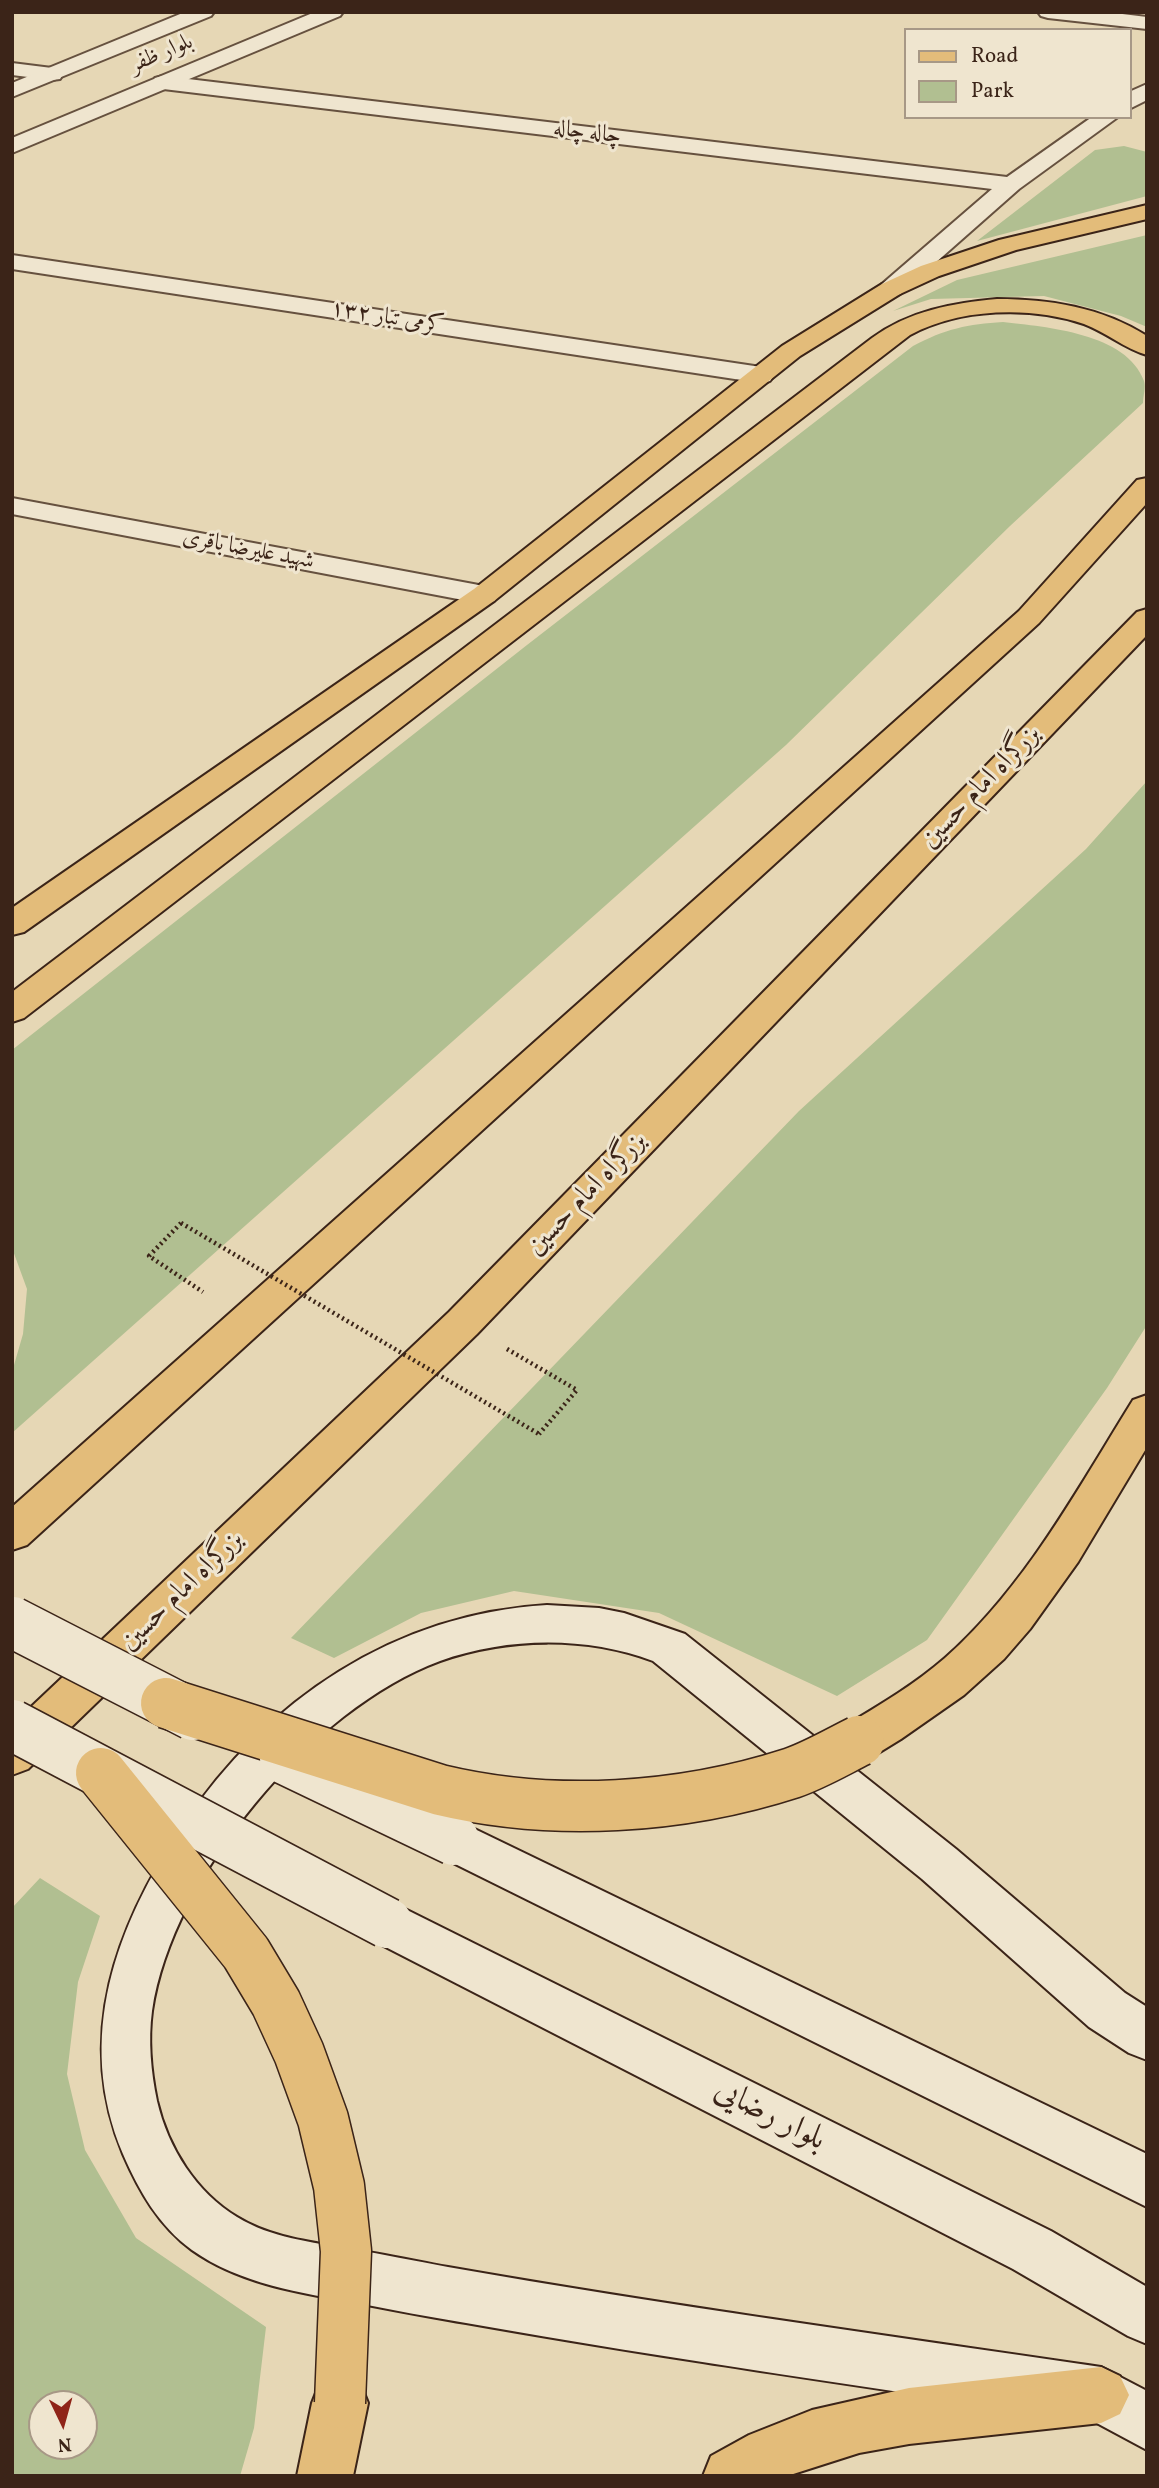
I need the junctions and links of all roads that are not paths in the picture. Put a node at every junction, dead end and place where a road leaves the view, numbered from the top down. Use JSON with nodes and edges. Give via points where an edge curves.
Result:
{"nodes":[{"id":1,"x":204,"y":12,"type":"edge"},
{"id":2,"x":332,"y":12,"type":"edge"},
{"id":3,"x":1048,"y":12,"type":"edge"},
{"id":4,"x":1147,"y":23,"type":"edge"},
{"id":5,"x":12,"y":69,"type":"edge"},
{"id":6,"x":52,"y":74,"type":"junction"},
{"id":7,"x":163,"y":83,"type":"junction"},
{"id":8,"x":12,"y":90,"type":"edge"},
{"id":9,"x":1147,"y":90,"type":"edge"},
{"id":10,"x":1131,"y":101,"type":"edge"},
{"id":11,"x":1104,"y":119,"type":"edge"},
{"id":12,"x":12,"y":146,"type":"edge"},
{"id":13,"x":1011,"y":184,"type":"junction"},
{"id":14,"x":1147,"y":212,"type":"edge"},
{"id":15,"x":12,"y":262,"type":"edge"},
{"id":16,"x":891,"y":289,"type":"junction"},
{"id":17,"x":1147,"y":347,"type":"edge"},
{"id":18,"x":761,"y":375,"type":"junction"},
{"id":19,"x":1147,"y":486,"type":"edge"},
{"id":20,"x":12,"y":506,"type":"edge"},
{"id":21,"x":484,"y":595,"type":"junction"},
{"id":22,"x":1147,"y":618,"type":"edge"},
{"id":23,"x":15,"y":919,"type":"edge"},
{"id":24,"x":12,"y":1010,"type":"edge"},
{"id":25,"x":1147,"y":1411,"type":"edge"},
{"id":26,"x":12,"y":1533,"type":"edge"},
{"id":27,"x":12,"y":1622,"type":"edge"},
{"id":28,"x":166,"y":1703,"type":"junction"},
{"id":29,"x":12,"y":1725,"type":"edge"},
{"id":30,"x":12,"y":1755,"type":"edge"},
{"id":31,"x":101,"y":1773,"type":"junction"},
{"id":32,"x":1147,"y":2036,"type":"edge"},
{"id":33,"x":1147,"y":2181,"type":"edge"},
{"id":34,"x":1147,"y":2317,"type":"edge"},
{"id":35,"x":1101,"y":2396,"type":"junction"},
{"id":36,"x":1147,"y":2422,"type":"edge"},
{"id":37,"x":325,"y":2476,"type":"edge"},
{"id":38,"x":731,"y":2476,"type":"edge"}],
"edges":[{"from":1,"to":6,"type":"street","name":"بلوار ظفر"},
{"from":2,"to":7,"type":"street","name":"بلوار ظفر"},
{"from":3,"to":4,"type":"street"},
{"from":5,"to":6,"type":"street"},
{"from":6,"to":8,"type":"street","name":"بلوار ظفر"},
{"from":7,"to":12,"type":"street","name":"بلوار ظفر"},
{"from":7,"to":13,"type":"street","name":"چاله چاله"},
{"from":9,"to":10,"type":"street"},
{"from":11,"to":13,"type":"street"},
{"from":13,"to":16,"type":"street"},
{"from":14,"to":16,"type":"main road","via":[[965,257]]},
{"from":15,"to":18,"type":"street","name":"کرمی تبار ۱۳۲"},
{"from":16,"to":18,"type":"main road"},
{"from":17,"to":24,"type":"main road","via":[[1086,318],[1035,309],[969,309],[905,328]]},
{"from":18,"to":21,"type":"main road"},
{"from":19,"to":26,"type":"main road","via":[[1029,617]]},
{"from":20,"to":21,"type":"street","name":"شهید علیرضا باقری"},
{"from":21,"to":23,"type":"main road"},
{"from":22,"to":30,"type":"main road","name":"بزرگراه امام حسین","via":[[463,1323]]},
{"from":25,"to":28,"type":"main road","bridge":true,"via":[[1076,1528],[997,1635],[961,1671],[913,1708],[794,1772],[677,1799],[532,1804],[468,1796],[416,1782]]},
{"from":27,"to":28,"type":"street","bridge":true},
{"from":28,"to":33,"type":"street","bridge":true},
{"from":29,"to":31,"type":"street","name":"بلوار رضایی","bridge":true},
{"from":31,"to":34,"type":"street","name":"بلوار رضایی","bridge":true,"via":[[1032,2250]]},
{"from":31,"to":37,"type":"main road","bridge":true,"via":[[246,1953],[276,2003],[323,2119],[341,2199],[346,2251],[340,2403]]},
{"from":32,"to":35,"type":"street","via":[[1107,2010],[939,1864],[669,1647],[624,1632],[576,1625],[524,1625],[465,1635],[418,1650],[347,1689],[306,1721],[231,1798],[195,1849],[165,1900],[128,2000],[124,2057],[130,2099],[148,2155],[172,2193],[213,2232],[260,2259],[463,2297]]},
{"from":35,"to":36,"type":"street"},
{"from":35,"to":38,"type":"main road","via":[[940,2412],[808,2438]]}]}
